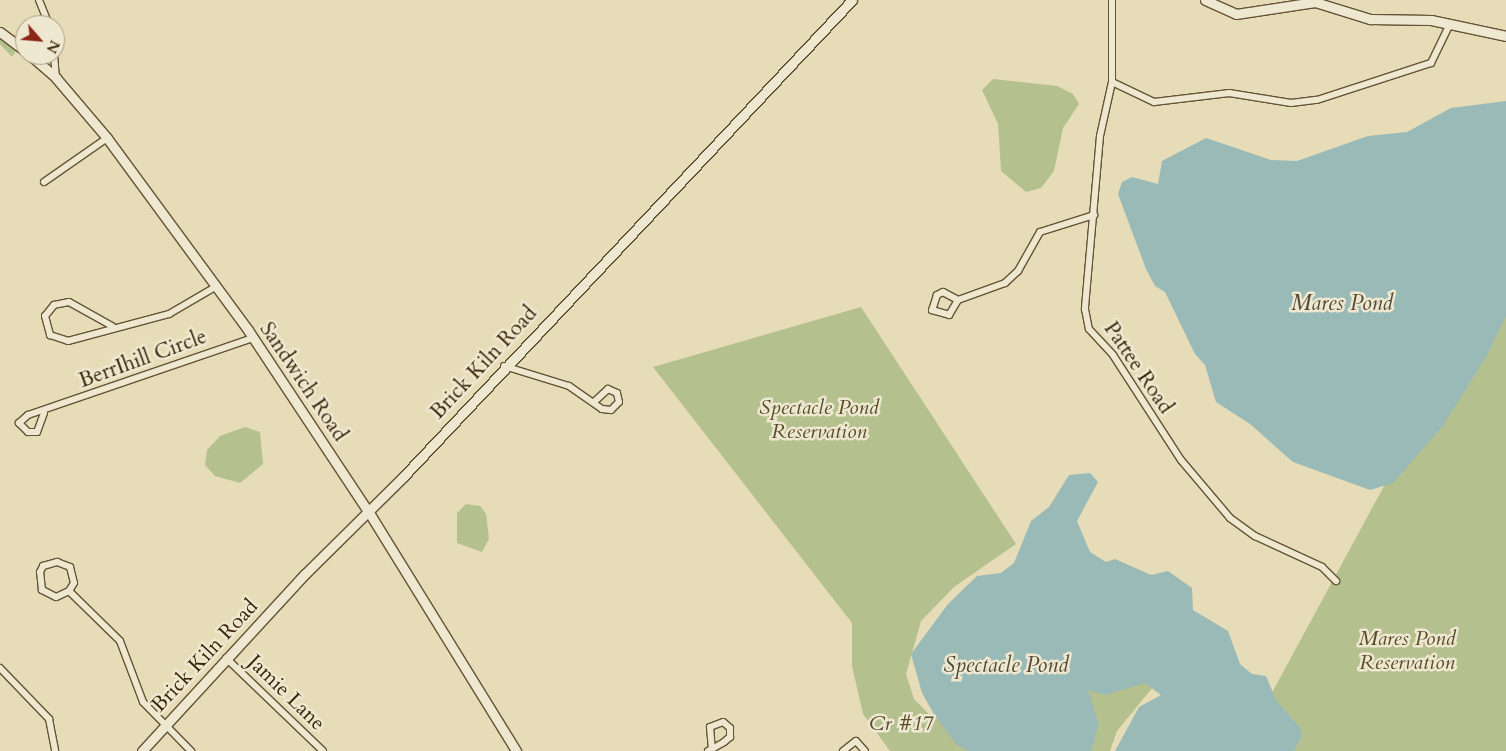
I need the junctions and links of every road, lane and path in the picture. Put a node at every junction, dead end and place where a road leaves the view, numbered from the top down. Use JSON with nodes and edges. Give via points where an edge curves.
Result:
{"nodes":[{"id":1,"x":39,"y":0,"type":"edge"},
{"id":2,"x":852,"y":0,"type":"edge"},
{"id":3,"x":1112,"y":0,"type":"edge"},
{"id":4,"x":1204,"y":0,"type":"edge"},
{"id":5,"x":45,"y":15,"type":"edge"},
{"id":6,"x":1449,"y":26,"type":"junction"},
{"id":7,"x":0,"y":32,"type":"edge"},
{"id":8,"x":1506,"y":36,"type":"edge"},
{"id":9,"x":15,"y":43,"type":"edge"},
{"id":10,"x":41,"y":65,"type":"edge"},
{"id":11,"x":55,"y":65,"type":"edge"},
{"id":12,"x":56,"y":78,"type":"junction"},
{"id":13,"x":1112,"y":82,"type":"junction"},
{"id":14,"x":107,"y":138,"type":"junction"},
{"id":15,"x":44,"y":182,"type":"dead end"},
{"id":16,"x":1094,"y":215,"type":"junction"},
{"id":17,"x":217,"y":286,"type":"junction"},
{"id":18,"x":958,"y":300,"type":"dead end"},
{"id":19,"x":112,"y":326,"type":"junction"},
{"id":20,"x":253,"y":338,"type":"junction"},
{"id":21,"x":504,"y":366,"type":"junction"},
{"id":22,"x":595,"y":401,"type":"dead end"},
{"id":23,"x":44,"y":412,"type":"dead end"},
{"id":24,"x":368,"y":511,"type":"junction"},
{"id":25,"x":1336,"y":581,"type":"dead end"},
{"id":26,"x":69,"y":592,"type":"junction"},
{"id":27,"x":226,"y":658,"type":"junction"},
{"id":28,"x":0,"y":668,"type":"edge"},
{"id":29,"x":165,"y":726,"type":"junction"},
{"id":30,"x":56,"y":751,"type":"edge"},
{"id":31,"x":142,"y":751,"type":"edge"},
{"id":32,"x":191,"y":751,"type":"edge"},
{"id":33,"x":323,"y":751,"type":"edge"},
{"id":34,"x":516,"y":751,"type":"edge"},
{"id":35,"x":843,"y":751,"type":"edge"},
{"id":36,"x":866,"y":751,"type":"edge"}],
"edges":[{"from":1,"to":5,"type":"street"},
{"from":2,"to":21,"type":"main road","name":"Brick Kiln Road"},
{"from":3,"to":13,"type":"street","name":"Pattee Road"},
{"from":4,"to":6,"type":"main road","via":[[1236,14],[1300,1],[1370,19],[1431,20]]},
{"from":6,"to":8,"type":"main road"},
{"from":6,"to":13,"type":"street","via":[[1431,63],[1316,100],[1290,103],[1229,93],[1154,102]]},
{"from":7,"to":9,"type":"main road"},
{"from":10,"to":12,"type":"main road","name":"Sandwich Road"},
{"from":11,"to":12,"type":"street"},
{"from":12,"to":14,"type":"main road","name":"Sandwich Road"},
{"from":13,"to":16,"type":"street","name":"Pattee Road","via":[[1100,136]]},
{"from":14,"to":15,"type":"street","via":[[74,157]]},
{"from":14,"to":17,"type":"main road","name":"Sandwich Road"},
{"from":16,"to":18,"type":"street","via":[[1036,234],[1018,271],[1005,283]]},
{"from":16,"to":25,"type":"street","name":"Pattee Road","via":[[1085,309],[1090,329],[1113,355],[1172,447],[1230,518],[1255,536],[1322,567]]},
{"from":17,"to":19,"type":"street","via":[[169,314]]},
{"from":17,"to":20,"type":"main road","name":"Sandwich Road"},
{"from":19,"to":19,"type":"street","via":[[61,341],[46,330],[45,316],[54,305],[69,302]]},
{"from":20,"to":23,"type":"street","name":"BerrIhill Circle"},
{"from":20,"to":24,"type":"main road","name":"Sandwich Road"},
{"from":21,"to":22,"type":"street","via":[[560,383]]},
{"from":21,"to":24,"type":"main road","name":"Brick Kiln Road"},
{"from":24,"to":27,"type":"main road","name":"Brick Kiln Road"},
{"from":24,"to":34,"type":"main road","name":"Sandwich Road"},
{"from":26,"to":26,"type":"street","via":[[56,597],[42,590],[44,566],[57,562],[70,567],[74,583]]},
{"from":26,"to":29,"type":"street","via":[[120,641],[143,702]]},
{"from":27,"to":29,"type":"main road","name":"Brick Kiln Road"},
{"from":27,"to":33,"type":"street","name":"Jamie Lane"},
{"from":28,"to":30,"type":"street","via":[[48,719]]},
{"from":29,"to":31,"type":"main road","name":"Brick Kiln Road"},
{"from":29,"to":32,"type":"street"},
{"from":35,"to":36,"type":"street","via":[[856,741]]}]}
